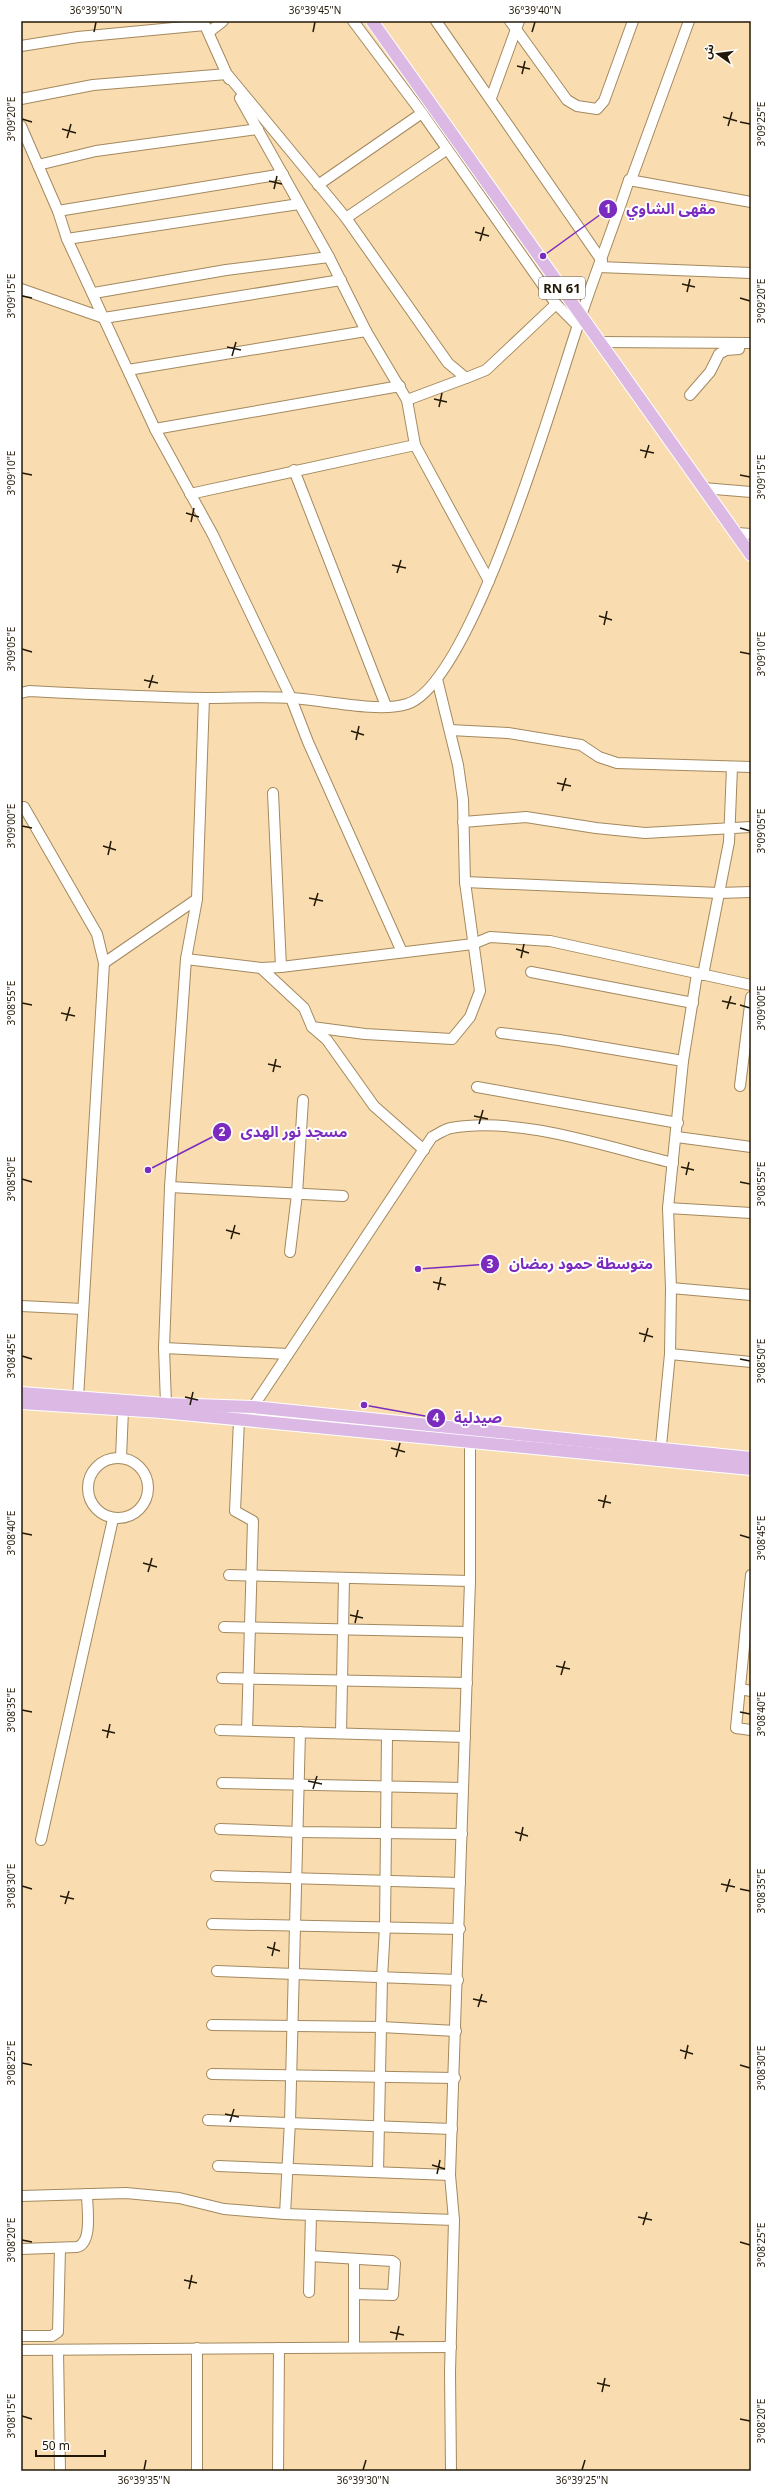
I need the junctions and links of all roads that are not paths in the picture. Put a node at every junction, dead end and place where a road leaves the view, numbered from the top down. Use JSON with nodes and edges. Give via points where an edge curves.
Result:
{"nodes":[{"id":1,"x":223,"y":21,"type":"edge"},
{"id":2,"x":353,"y":21,"type":"edge"},
{"id":3,"x":372,"y":21,"type":"edge"},
{"id":4,"x":436,"y":21,"type":"edge"},
{"id":5,"x":510,"y":21,"type":"edge"},
{"id":6,"x":633,"y":21,"type":"edge"},
{"id":7,"x":689,"y":21,"type":"edge"},
{"id":8,"x":518,"y":25,"type":"edge"},
{"id":9,"x":206,"y":26,"type":"edge"},
{"id":10,"x":21,"y":46,"type":"edge"},
{"id":11,"x":227,"y":74,"type":"junction"},
{"id":12,"x":491,"y":98,"type":"junction"},
{"id":13,"x":21,"y":99,"type":"edge"},
{"id":14,"x":422,"y":113,"type":"junction"},
{"id":15,"x":21,"y":126,"type":"edge"},
{"id":16,"x":258,"y":129,"type":"junction"},
{"id":17,"x":446,"y":150,"type":"junction"},
{"id":18,"x":38,"y":165,"type":"junction"},
{"id":19,"x":283,"y":174,"type":"junction"},
{"id":20,"x":629,"y":180,"type":"junction"},
{"id":21,"x":318,"y":185,"type":"junction"},
{"id":22,"x":751,"y":202,"type":"edge"},
{"id":23,"x":300,"y":204,"type":"junction"},
{"id":24,"x":58,"y":211,"type":"junction"},
{"id":25,"x":346,"y":218,"type":"junction"},
{"id":26,"x":68,"y":239,"type":"junction"},
{"id":27,"x":329,"y":257,"type":"junction"},
{"id":28,"x":600,"y":264,"type":"junction"},
{"id":29,"x":751,"y":273,"type":"edge"},
{"id":30,"x":341,"y":280,"type":"junction"},
{"id":31,"x":21,"y":289,"type":"edge"},
{"id":32,"x":94,"y":293,"type":"junction"},
{"id":33,"x":556,"y":304,"type":"junction"},
{"id":34,"x":104,"y":318,"type":"junction"},
{"id":35,"x":580,"y":320,"type":"junction"},
{"id":36,"x":366,"y":330,"type":"junction"},
{"id":37,"x":599,"y":342,"type":"junction"},
{"id":38,"x":751,"y":343,"type":"edge"},
{"id":39,"x":751,"y":348,"type":"edge"},
{"id":40,"x":128,"y":370,"type":"junction"},
{"id":41,"x":466,"y":378,"type":"junction"},
{"id":42,"x":400,"y":386,"type":"junction"},
{"id":43,"x":690,"y":395,"type":"dead end"},
{"id":44,"x":407,"y":400,"type":"junction"},
{"id":45,"x":155,"y":428,"type":"junction"},
{"id":46,"x":415,"y":445,"type":"junction"},
{"id":47,"x":294,"y":470,"type":"junction"},
{"id":48,"x":703,"y":488,"type":"junction"},
{"id":49,"x":751,"y":492,"type":"edge"},
{"id":50,"x":190,"y":494,"type":"junction"},
{"id":51,"x":737,"y":533,"type":"junction"},
{"id":52,"x":751,"y":534,"type":"edge"},
{"id":53,"x":751,"y":555,"type":"edge"},
{"id":54,"x":488,"y":581,"type":"junction"},
{"id":55,"x":438,"y":679,"type":"junction"},
{"id":56,"x":24,"y":691,"type":"edge"},
{"id":57,"x":204,"y":698,"type":"junction"},
{"id":58,"x":291,"y":698,"type":"junction"},
{"id":59,"x":386,"y":706,"type":"junction"},
{"id":60,"x":450,"y":730,"type":"junction"},
{"id":61,"x":732,"y":767,"type":"junction"},
{"id":62,"x":751,"y":767,"type":"edge"},
{"id":63,"x":273,"y":793,"type":"dead end"},
{"id":64,"x":24,"y":807,"type":"dead end"},
{"id":65,"x":463,"y":822,"type":"junction"},
{"id":66,"x":751,"y":826,"type":"edge"},
{"id":67,"x":729,"y":828,"type":"junction"},
{"id":68,"x":465,"y":882,"type":"junction"},
{"id":69,"x":751,"y":892,"type":"edge"},
{"id":70,"x":718,"y":893,"type":"junction"},
{"id":71,"x":197,"y":899,"type":"junction"},
{"id":72,"x":473,"y":944,"type":"junction"},
{"id":73,"x":402,"y":952,"type":"junction"},
{"id":74,"x":186,"y":959,"type":"junction"},
{"id":75,"x":104,"y":963,"type":"junction"},
{"id":76,"x":281,"y":967,"type":"junction"},
{"id":77,"x":261,"y":968,"type":"junction"},
{"id":78,"x":531,"y":972,"type":"dead end"},
{"id":79,"x":700,"y":974,"type":"junction"},
{"id":80,"x":751,"y":985,"type":"edge"},
{"id":81,"x":751,"y":997,"type":"edge"},
{"id":82,"x":693,"y":1003,"type":"junction"},
{"id":83,"x":312,"y":1027,"type":"junction"},
{"id":84,"x":501,"y":1033,"type":"dead end"},
{"id":85,"x":683,"y":1061,"type":"junction"},
{"id":86,"x":740,"y":1086,"type":"dead end"},
{"id":87,"x":477,"y":1087,"type":"dead end"},
{"id":88,"x":303,"y":1100,"type":"dead end"},
{"id":89,"x":678,"y":1123,"type":"junction"},
{"id":90,"x":677,"y":1137,"type":"junction"},
{"id":91,"x":751,"y":1147,"type":"edge"},
{"id":92,"x":424,"y":1150,"type":"junction"},
{"id":93,"x":673,"y":1163,"type":"junction"},
{"id":94,"x":170,"y":1187,"type":"junction"},
{"id":95,"x":297,"y":1194,"type":"junction"},
{"id":96,"x":343,"y":1196,"type":"dead end"},
{"id":97,"x":668,"y":1208,"type":"junction"},
{"id":98,"x":751,"y":1213,"type":"edge"},
{"id":99,"x":290,"y":1252,"type":"dead end"},
{"id":100,"x":671,"y":1288,"type":"junction"},
{"id":101,"x":751,"y":1295,"type":"edge"},
{"id":102,"x":21,"y":1306,"type":"edge"},
{"id":103,"x":84,"y":1309,"type":"junction"},
{"id":104,"x":164,"y":1348,"type":"junction"},
{"id":105,"x":288,"y":1354,"type":"junction"},
{"id":106,"x":670,"y":1354,"type":"junction"},
{"id":107,"x":751,"y":1362,"type":"edge"},
{"id":108,"x":21,"y":1393,"type":"edge"},
{"id":109,"x":78,"y":1398,"type":"junction"},
{"id":110,"x":21,"y":1402,"type":"edge"},
{"id":111,"x":253,"y":1407,"type":"junction"},
{"id":112,"x":164,"y":1408,"type":"junction"},
{"id":113,"x":123,"y":1410,"type":"junction"},
{"id":114,"x":239,"y":1420,"type":"junction"},
{"id":115,"x":470,"y":1442,"type":"junction"},
{"id":116,"x":660,"y":1455,"type":"junction"},
{"id":117,"x":121,"y":1458,"type":"junction"},
{"id":118,"x":751,"y":1458,"type":"edge"},
{"id":119,"x":751,"y":1469,"type":"edge"},
{"id":120,"x":113,"y":1519,"type":"junction"},
{"id":121,"x":252,"y":1574,"type":"junction"},
{"id":122,"x":229,"y":1575,"type":"dead end"},
{"id":123,"x":751,"y":1575,"type":"edge"},
{"id":124,"x":344,"y":1579,"type":"junction"},
{"id":125,"x":470,"y":1581,"type":"junction"},
{"id":126,"x":249,"y":1626,"type":"junction"},
{"id":127,"x":224,"y":1627,"type":"dead end"},
{"id":128,"x":342,"y":1628,"type":"junction"},
{"id":129,"x":468,"y":1632,"type":"junction"},
{"id":130,"x":222,"y":1678,"type":"dead end"},
{"id":131,"x":248,"y":1679,"type":"junction"},
{"id":132,"x":342,"y":1681,"type":"junction"},
{"id":133,"x":467,"y":1683,"type":"junction"},
{"id":134,"x":740,"y":1689,"type":"junction"},
{"id":135,"x":751,"y":1690,"type":"edge"},
{"id":136,"x":220,"y":1730,"type":"dead end"},
{"id":137,"x":247,"y":1730,"type":"junction"},
{"id":138,"x":751,"y":1730,"type":"edge"},
{"id":139,"x":300,"y":1732,"type":"junction"},
{"id":140,"x":340,"y":1733,"type":"junction"},
{"id":141,"x":387,"y":1735,"type":"junction"},
{"id":142,"x":465,"y":1737,"type":"junction"},
{"id":143,"x":222,"y":1783,"type":"dead end"},
{"id":144,"x":299,"y":1784,"type":"junction"},
{"id":145,"x":387,"y":1786,"type":"junction"},
{"id":146,"x":463,"y":1788,"type":"junction"},
{"id":147,"x":220,"y":1829,"type":"dead end"},
{"id":148,"x":299,"y":1832,"type":"junction"},
{"id":149,"x":387,"y":1833,"type":"junction"},
{"id":150,"x":462,"y":1834,"type":"junction"},
{"id":151,"x":41,"y":1840,"type":"dead end"},
{"id":152,"x":216,"y":1876,"type":"dead end"},
{"id":153,"x":297,"y":1879,"type":"junction"},
{"id":154,"x":386,"y":1880,"type":"junction"},
{"id":155,"x":460,"y":1883,"type":"junction"},
{"id":156,"x":212,"y":1924,"type":"dead end"},
{"id":157,"x":295,"y":1926,"type":"junction"},
{"id":158,"x":385,"y":1927,"type":"junction"},
{"id":159,"x":460,"y":1929,"type":"junction"},
{"id":160,"x":217,"y":1970,"type":"dead end"},
{"id":161,"x":292,"y":1975,"type":"junction"},
{"id":162,"x":382,"y":1978,"type":"junction"},
{"id":163,"x":458,"y":1980,"type":"junction"},
{"id":164,"x":212,"y":2025,"type":"dead end"},
{"id":165,"x":292,"y":2026,"type":"junction"},
{"id":166,"x":382,"y":2027,"type":"junction"},
{"id":167,"x":456,"y":2031,"type":"junction"},
{"id":168,"x":212,"y":2074,"type":"dead end"},
{"id":169,"x":290,"y":2074,"type":"junction"},
{"id":170,"x":379,"y":2078,"type":"junction"},
{"id":171,"x":455,"y":2078,"type":"junction"},
{"id":172,"x":208,"y":2120,"type":"dead end"},
{"id":173,"x":290,"y":2122,"type":"junction"},
{"id":174,"x":378,"y":2125,"type":"junction"},
{"id":175,"x":452,"y":2128,"type":"junction"},
{"id":176,"x":218,"y":2166,"type":"dead end"},
{"id":177,"x":287,"y":2169,"type":"junction"},
{"id":178,"x":378,"y":2172,"type":"junction"},
{"id":179,"x":450,"y":2175,"type":"junction"},
{"id":180,"x":87,"y":2194,"type":"junction"},
{"id":181,"x":21,"y":2196,"type":"edge"},
{"id":182,"x":285,"y":2214,"type":"junction"},
{"id":183,"x":311,"y":2215,"type":"junction"},
{"id":184,"x":454,"y":2220,"type":"junction"},
{"id":185,"x":60,"y":2248,"type":"junction"},
{"id":186,"x":21,"y":2249,"type":"edge"},
{"id":187,"x":310,"y":2256,"type":"junction"},
{"id":188,"x":354,"y":2259,"type":"junction"},
{"id":189,"x":309,"y":2292,"type":"dead end"},
{"id":190,"x":354,"y":2294,"type":"junction"},
{"id":191,"x":21,"y":2336,"type":"edge"},
{"id":192,"x":354,"y":2346,"type":"junction"},
{"id":193,"x":451,"y":2347,"type":"junction"},
{"id":194,"x":197,"y":2348,"type":"junction"},
{"id":195,"x":279,"y":2348,"type":"junction"},
{"id":196,"x":21,"y":2350,"type":"edge"},
{"id":197,"x":58,"y":2350,"type":"junction"},
{"id":198,"x":60,"y":2471,"type":"edge"},
{"id":199,"x":197,"y":2471,"type":"edge"},
{"id":200,"x":278,"y":2471,"type":"edge"},
{"id":201,"x":451,"y":2471,"type":"edge"}],
"edges":[{"from":1,"to":9,"type":"street"},
{"from":2,"to":14,"type":"street"},
{"from":3,"to":35,"type":"main road","number":"RN 61"},
{"from":4,"to":12,"type":"street"},
{"from":5,"to":8,"type":"street"},
{"from":6,"to":8,"type":"street","via":[[604,101],[597,109],[577,106],[567,100]]},
{"from":7,"to":20,"type":"street"},
{"from":8,"to":12,"type":"street"},
{"from":9,"to":10,"type":"street","via":[[78,37]]},
{"from":9,"to":11,"type":"street"},
{"from":11,"to":13,"type":"street","via":[[92,85]]},
{"from":11,"to":16,"type":"street"},
{"from":11,"to":21,"type":"street"},
{"from":12,"to":28,"type":"street"},
{"from":14,"to":17,"type":"street"},
{"from":14,"to":21,"type":"street"},
{"from":15,"to":18,"type":"street"},
{"from":16,"to":18,"type":"street","via":[[96,151]]},
{"from":16,"to":19,"type":"street"},
{"from":17,"to":25,"type":"street"},
{"from":17,"to":33,"type":"street"},
{"from":18,"to":24,"type":"street"},
{"from":19,"to":23,"type":"street"},
{"from":19,"to":24,"type":"street"},
{"from":20,"to":22,"type":"street"},
{"from":20,"to":28,"type":"street"},
{"from":21,"to":25,"type":"street"},
{"from":23,"to":26,"type":"street"},
{"from":23,"to":27,"type":"street"},
{"from":24,"to":26,"type":"street"},
{"from":25,"to":41,"type":"street","via":[[448,363]]},
{"from":26,"to":32,"type":"street"},
{"from":27,"to":30,"type":"street"},
{"from":27,"to":32,"type":"street","via":[[226,270]]},
{"from":28,"to":29,"type":"street"},
{"from":28,"to":35,"type":"street"},
{"from":30,"to":34,"type":"street"},
{"from":30,"to":36,"type":"street"},
{"from":31,"to":34,"type":"street"},
{"from":32,"to":34,"type":"street"},
{"from":33,"to":35,"type":"street"},
{"from":33,"to":41,"type":"street","via":[[486,370]]},
{"from":34,"to":40,"type":"street"},
{"from":35,"to":37,"type":"main road","number":"RN 61"},
{"from":35,"to":54,"type":"street","via":[[532,468]]},
{"from":36,"to":40,"type":"street"},
{"from":36,"to":42,"type":"street"},
{"from":37,"to":38,"type":"street"},
{"from":37,"to":48,"type":"main road","number":"RN 61"},
{"from":39,"to":43,"type":"street","via":[[722,351],[701,384]]},
{"from":40,"to":45,"type":"street"},
{"from":41,"to":44,"type":"street"},
{"from":42,"to":44,"type":"street"},
{"from":42,"to":45,"type":"street"},
{"from":44,"to":46,"type":"street"},
{"from":45,"to":50,"type":"street"},
{"from":46,"to":47,"type":"street"},
{"from":46,"to":54,"type":"street"},
{"from":47,"to":50,"type":"street"},
{"from":47,"to":59,"type":"street"},
{"from":48,"to":49,"type":"street"},
{"from":48,"to":51,"type":"main road","number":"RN 61"},
{"from":50,"to":58,"type":"street","via":[[213,535]]},
{"from":51,"to":52,"type":"street"},
{"from":51,"to":53,"type":"main road","number":"RN 61"},
{"from":54,"to":55,"type":"street","via":[[471,622]]},
{"from":55,"to":59,"type":"street","via":[[424,694],[407,704]]},
{"from":55,"to":60,"type":"street"},
{"from":56,"to":57,"type":"street"},
{"from":57,"to":58,"type":"street"},
{"from":57,"to":71,"type":"street"},
{"from":58,"to":59,"type":"street"},
{"from":58,"to":73,"type":"street","via":[[308,742]]},
{"from":60,"to":61,"type":"street","via":[[508,733],[581,745],[599,757],[617,763]]},
{"from":60,"to":65,"type":"street","via":[[463,800]]},
{"from":61,"to":62,"type":"street"},
{"from":61,"to":67,"type":"street"},
{"from":63,"to":76,"type":"street"},
{"from":64,"to":75,"type":"street","via":[[97,934]]},
{"from":65,"to":67,"type":"street","via":[[526,817],[645,833]]},
{"from":65,"to":68,"type":"street"},
{"from":66,"to":67,"type":"street"},
{"from":67,"to":70,"type":"street","via":[[729,842]]},
{"from":68,"to":70,"type":"street"},
{"from":68,"to":72,"type":"street"},
{"from":69,"to":70,"type":"street"},
{"from":70,"to":79,"type":"street"},
{"from":71,"to":74,"type":"street"},
{"from":71,"to":75,"type":"street"},
{"from":72,"to":73,"type":"street"},
{"from":72,"to":79,"type":"street","via":[[490,937],[550,941]]},
{"from":72,"to":83,"type":"street","via":[[480,991],[470,1017],[452,1039],[365,1034]]},
{"from":73,"to":76,"type":"street"},
{"from":74,"to":77,"type":"street"},
{"from":74,"to":94,"type":"street"},
{"from":75,"to":103,"type":"street"},
{"from":76,"to":77,"type":"street"},
{"from":77,"to":83,"type":"street","via":[[304,1008]]},
{"from":78,"to":82,"type":"street"},
{"from":79,"to":80,"type":"street"},
{"from":79,"to":82,"type":"street"},
{"from":81,"to":86,"type":"street"},
{"from":82,"to":85,"type":"street"},
{"from":83,"to":92,"type":"street","via":[[327,1040],[374,1106]]},
{"from":84,"to":85,"type":"street"},
{"from":85,"to":89,"type":"street"},
{"from":87,"to":89,"type":"street"},
{"from":88,"to":95,"type":"street"},
{"from":89,"to":90,"type":"street"},
{"from":90,"to":91,"type":"street"},
{"from":90,"to":93,"type":"street"},
{"from":92,"to":93,"type":"street","via":[[432,1137],[450,1128],[494,1126],[528,1128]]},
{"from":92,"to":105,"type":"street"},
{"from":93,"to":97,"type":"street"},
{"from":94,"to":95,"type":"street"},
{"from":94,"to":104,"type":"street"},
{"from":95,"to":96,"type":"street"},
{"from":95,"to":99,"type":"street"},
{"from":97,"to":98,"type":"street"},
{"from":97,"to":100,"type":"street"},
{"from":100,"to":101,"type":"street"},
{"from":100,"to":106,"type":"street"},
{"from":102,"to":103,"type":"street"},
{"from":103,"to":109,"type":"street"},
{"from":104,"to":105,"type":"street"},
{"from":104,"to":112,"type":"street"},
{"from":105,"to":111,"type":"street"},
{"from":106,"to":107,"type":"street"},
{"from":106,"to":116,"type":"street"},
{"from":108,"to":109,"type":"main road"},
{"from":109,"to":112,"type":"main road"},
{"from":110,"to":113,"type":"main road"},
{"from":111,"to":112,"type":"main road"},
{"from":111,"to":116,"type":"main road"},
{"from":112,"to":113,"type":"main road"},
{"from":112,"to":114,"type":"main road"},
{"from":113,"to":117,"type":"street"},
{"from":114,"to":115,"type":"main road"},
{"from":114,"to":121,"type":"street","via":[[236,1511],[253,1521]]},
{"from":115,"to":116,"type":"main road"},
{"from":115,"to":125,"type":"street"},
{"from":116,"to":118,"type":"main road"},
{"from":116,"to":119,"type":"main road"},
{"from":117,"to":120,"type":"street","via":[[110,1458],[100,1463],[88,1482],[87,1493],[91,1503],[97,1511]]},
{"from":117,"to":120,"type":"street","via":[[140,1467],[149,1487],[147,1498],[134,1515]]},
{"from":120,"to":151,"type":"street"},
{"from":121,"to":122,"type":"street"},
{"from":121,"to":124,"type":"street"},
{"from":121,"to":126,"type":"street"},
{"from":123,"to":134,"type":"street"},
{"from":124,"to":125,"type":"street"},
{"from":124,"to":128,"type":"street"},
{"from":125,"to":129,"type":"street"},
{"from":126,"to":127,"type":"street"},
{"from":126,"to":128,"type":"street"},
{"from":126,"to":131,"type":"street"},
{"from":128,"to":129,"type":"street"},
{"from":128,"to":132,"type":"street"},
{"from":129,"to":133,"type":"street"},
{"from":130,"to":131,"type":"street"},
{"from":131,"to":132,"type":"street"},
{"from":131,"to":137,"type":"street"},
{"from":132,"to":133,"type":"street"},
{"from":132,"to":140,"type":"street"},
{"from":133,"to":142,"type":"street"},
{"from":134,"to":135,"type":"street"},
{"from":134,"to":138,"type":"street","via":[[736,1728]]},
{"from":136,"to":137,"type":"street"},
{"from":137,"to":139,"type":"street"},
{"from":139,"to":140,"type":"street"},
{"from":139,"to":144,"type":"street"},
{"from":140,"to":141,"type":"street"},
{"from":141,"to":142,"type":"street"},
{"from":141,"to":145,"type":"street"},
{"from":142,"to":146,"type":"street"},
{"from":143,"to":144,"type":"street"},
{"from":144,"to":145,"type":"street"},
{"from":144,"to":148,"type":"street"},
{"from":145,"to":146,"type":"street"},
{"from":145,"to":149,"type":"street"},
{"from":146,"to":150,"type":"street"},
{"from":147,"to":148,"type":"street"},
{"from":148,"to":149,"type":"street"},
{"from":148,"to":153,"type":"street"},
{"from":149,"to":150,"type":"street"},
{"from":149,"to":154,"type":"street"},
{"from":150,"to":155,"type":"street"},
{"from":152,"to":153,"type":"street"},
{"from":153,"to":154,"type":"street"},
{"from":153,"to":157,"type":"street"},
{"from":154,"to":155,"type":"street"},
{"from":154,"to":158,"type":"street"},
{"from":155,"to":159,"type":"street"},
{"from":156,"to":157,"type":"street"},
{"from":157,"to":158,"type":"street"},
{"from":157,"to":161,"type":"street"},
{"from":158,"to":159,"type":"street"},
{"from":158,"to":162,"type":"street"},
{"from":159,"to":163,"type":"street"},
{"from":160,"to":161,"type":"street"},
{"from":161,"to":162,"type":"street"},
{"from":161,"to":165,"type":"street"},
{"from":162,"to":163,"type":"street"},
{"from":162,"to":166,"type":"street"},
{"from":163,"to":167,"type":"street"},
{"from":164,"to":165,"type":"street"},
{"from":165,"to":166,"type":"street"},
{"from":165,"to":169,"type":"street"},
{"from":166,"to":167,"type":"street"},
{"from":166,"to":170,"type":"street"},
{"from":167,"to":171,"type":"street"},
{"from":168,"to":169,"type":"street"},
{"from":169,"to":170,"type":"street"},
{"from":169,"to":173,"type":"street"},
{"from":170,"to":171,"type":"street"},
{"from":170,"to":174,"type":"street"},
{"from":171,"to":175,"type":"street"},
{"from":172,"to":173,"type":"street"},
{"from":173,"to":174,"type":"street"},
{"from":173,"to":177,"type":"street"},
{"from":174,"to":175,"type":"street"},
{"from":174,"to":178,"type":"street"},
{"from":175,"to":179,"type":"street"},
{"from":176,"to":177,"type":"street"},
{"from":177,"to":178,"type":"street"},
{"from":177,"to":182,"type":"street"},
{"from":178,"to":179,"type":"street"},
{"from":179,"to":184,"type":"street"},
{"from":180,"to":181,"type":"street"},
{"from":180,"to":182,"type":"street","via":[[168,2196],[224,2209]]},
{"from":180,"to":185,"type":"street","via":[[86,2241],[80,2247]]},
{"from":182,"to":183,"type":"street"},
{"from":183,"to":184,"type":"street"},
{"from":183,"to":187,"type":"street"},
{"from":184,"to":193,"type":"street"},
{"from":185,"to":186,"type":"street"},
{"from":185,"to":191,"type":"street","via":[[58,2332],[52,2336]]},
{"from":187,"to":188,"type":"street"},
{"from":187,"to":189,"type":"street"},
{"from":188,"to":190,"type":"street"},
{"from":188,"to":190,"type":"street","via":[[392,2261],[396,2267],[395,2292],[392,2296]]},
{"from":190,"to":192,"type":"street"},
{"from":192,"to":193,"type":"street"},
{"from":192,"to":195,"type":"street"},
{"from":193,"to":201,"type":"street"},
{"from":194,"to":195,"type":"street"},
{"from":194,"to":197,"type":"street"},
{"from":194,"to":199,"type":"street"},
{"from":195,"to":200,"type":"street"},
{"from":196,"to":197,"type":"street"},
{"from":197,"to":198,"type":"street"}]}
